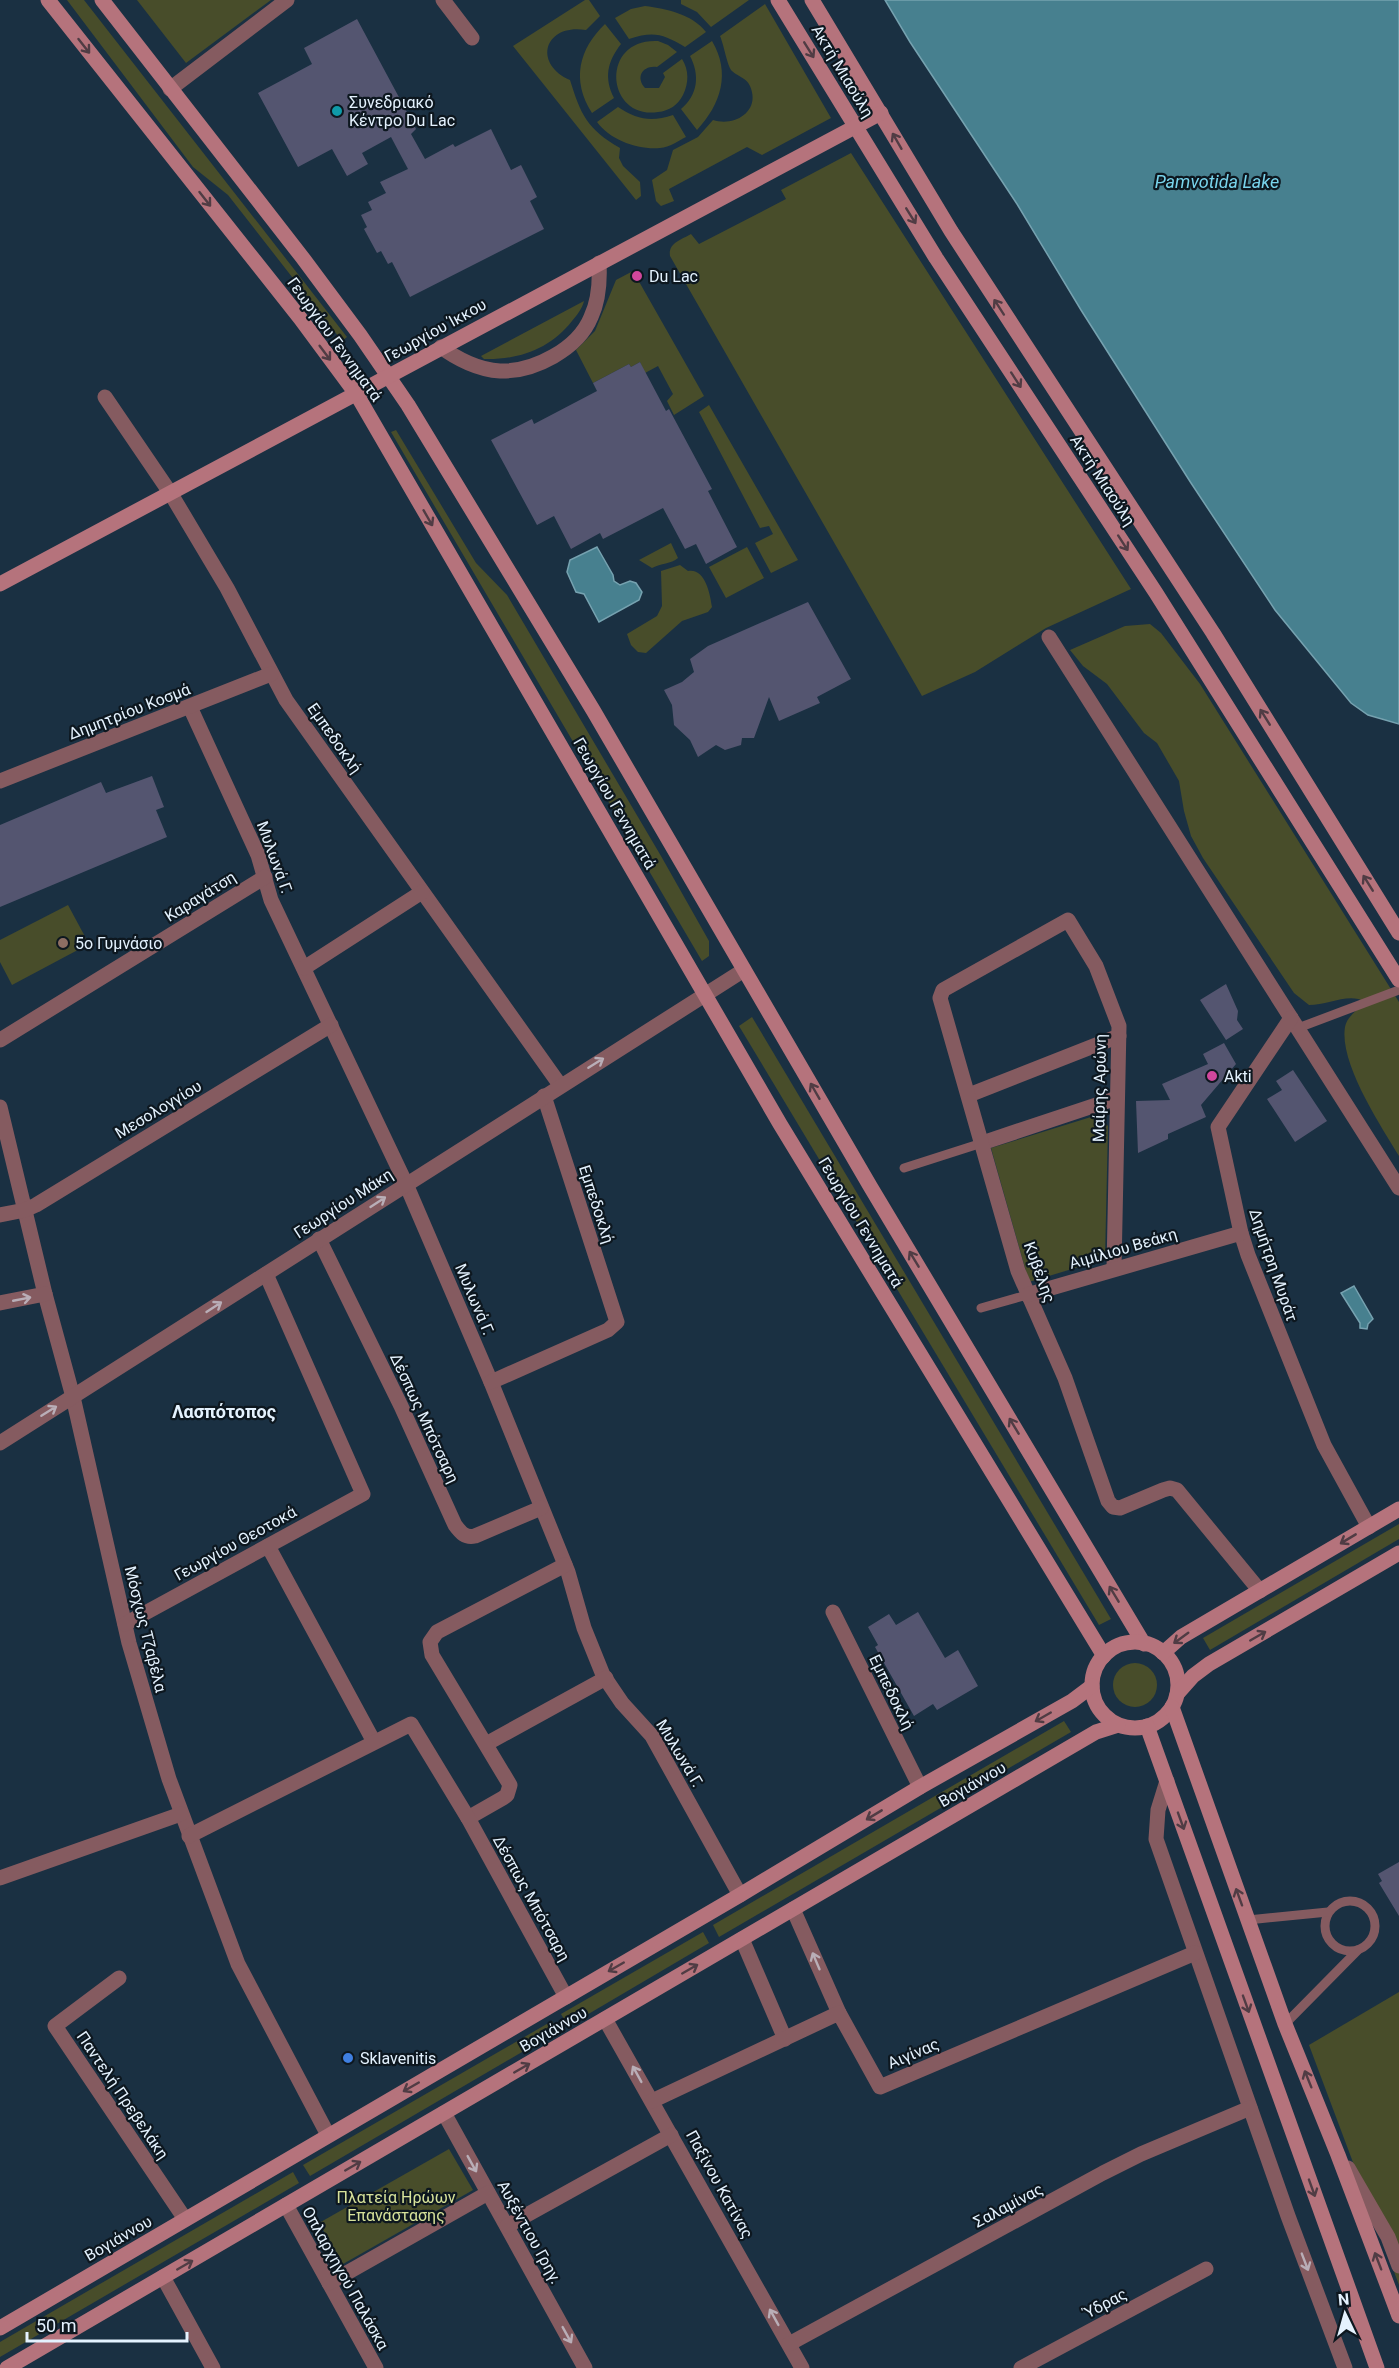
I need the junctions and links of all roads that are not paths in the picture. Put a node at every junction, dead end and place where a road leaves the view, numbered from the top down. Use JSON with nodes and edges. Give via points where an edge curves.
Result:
{"nodes":[{"id":1,"x":48,"y":0,"type":"edge"},
{"id":2,"x":102,"y":0,"type":"edge"},
{"id":3,"x":287,"y":0,"type":"edge"},
{"id":4,"x":443,"y":0,"type":"edge"},
{"id":5,"x":778,"y":0,"type":"edge"},
{"id":6,"x":812,"y":0,"type":"edge"},
{"id":7,"x":472,"y":38,"type":"dead end"},
{"id":8,"x":171,"y":89,"type":"junction"},
{"id":9,"x":880,"y":114,"type":"junction"},
{"id":10,"x":856,"y":126,"type":"junction"},
{"id":11,"x":599,"y":263,"type":"junction"},
{"id":12,"x":441,"y":347,"type":"junction"},
{"id":13,"x":388,"y":377,"type":"junction"},
{"id":14,"x":357,"y":394,"type":"junction"},
{"id":15,"x":105,"y":396,"type":"dead end"},
{"id":16,"x":171,"y":494,"type":"junction"},
{"id":17,"x":0,"y":584,"type":"edge"},
{"id":18,"x":1048,"y":637,"type":"dead end"},
{"id":19,"x":271,"y":674,"type":"junction"},
{"id":20,"x":190,"y":707,"type":"junction"},
{"id":21,"x":0,"y":782,"type":"edge"},
{"id":22,"x":265,"y":877,"type":"junction"},
{"id":23,"x":422,"y":892,"type":"junction"},
{"id":24,"x":1068,"y":920,"type":"joint"},
{"id":25,"x":1399,"y":933,"type":"edge"},
{"id":26,"x":304,"y":968,"type":"junction"},
{"id":27,"x":744,"y":970,"type":"junction"},
{"id":28,"x":1399,"y":980,"type":"edge"},
{"id":29,"x":1399,"y":990,"type":"edge"},
{"id":30,"x":705,"y":994,"type":"junction"},
{"id":31,"x":1294,"y":1023,"type":"junction"},
{"id":32,"x":331,"y":1025,"type":"junction"},
{"id":33,"x":1119,"y":1036,"type":"junction"},
{"id":34,"x":0,"y":1040,"type":"edge"},
{"id":35,"x":560,"y":1085,"type":"junction"},
{"id":36,"x":969,"y":1095,"type":"junction"},
{"id":37,"x":544,"y":1096,"type":"junction"},
{"id":38,"x":1117,"y":1098,"type":"junction"},
{"id":39,"x":0,"y":1107,"type":"edge"},
{"id":40,"x":982,"y":1143,"type":"junction"},
{"id":41,"x":904,"y":1168,"type":"dead end"},
{"id":42,"x":406,"y":1184,"type":"junction"},
{"id":43,"x":1399,"y":1188,"type":"edge"},
{"id":44,"x":25,"y":1210,"type":"junction"},
{"id":45,"x":0,"y":1215,"type":"edge"},
{"id":46,"x":1241,"y":1233,"type":"junction"},
{"id":47,"x":319,"y":1239,"type":"junction"},
{"id":48,"x":1114,"y":1268,"type":"junction"},
{"id":49,"x":266,"y":1274,"type":"junction"},
{"id":50,"x":45,"y":1294,"type":"junction"},
{"id":51,"x":1027,"y":1295,"type":"junction"},
{"id":52,"x":0,"y":1303,"type":"edge"},
{"id":53,"x":981,"y":1308,"type":"dead end"},
{"id":54,"x":491,"y":1382,"type":"junction"},
{"id":55,"x":73,"y":1396,"type":"junction"},
{"id":56,"x":0,"y":1443,"type":"edge"},
{"id":57,"x":541,"y":1508,"type":"junction"},
{"id":58,"x":1399,"y":1509,"type":"edge"},
{"id":59,"x":1369,"y":1527,"type":"junction"},
{"id":60,"x":267,"y":1546,"type":"junction"},
{"id":61,"x":1399,"y":1553,"type":"edge"},
{"id":62,"x":565,"y":1565,"type":"junction"},
{"id":63,"x":1260,"y":1591,"type":"junction"},
{"id":64,"x":832,"y":1612,"type":"dead end"},
{"id":65,"x":125,"y":1624,"type":"junction"},
{"id":66,"x":1144,"y":1644,"type":"junction"},
{"id":67,"x":1163,"y":1653,"type":"junction"},
{"id":68,"x":1104,"y":1656,"type":"junction"},
{"id":69,"x":606,"y":1678,"type":"junction"},
{"id":70,"x":1092,"y":1686,"type":"junction"},
{"id":71,"x":1175,"y":1701,"type":"junction"},
{"id":72,"x":1118,"y":1725,"type":"junction"},
{"id":73,"x":1148,"y":1726,"type":"junction"},
{"id":74,"x":375,"y":1742,"type":"junction"},
{"id":75,"x":486,"y":1744,"type":"junction"},
{"id":76,"x":1167,"y":1781,"type":"junction"},
{"id":77,"x":920,"y":1788,"type":"junction"},
{"id":78,"x":181,"y":1814,"type":"junction"},
{"id":79,"x":468,"y":1818,"type":"junction"},
{"id":80,"x":189,"y":1836,"type":"junction"},
{"id":81,"x":0,"y":1878,"type":"edge"},
{"id":82,"x":740,"y":1895,"type":"junction"},
{"id":83,"x":794,"y":1909,"type":"junction"},
{"id":84,"x":1328,"y":1912,"type":"junction"},
{"id":85,"x":1248,"y":1920,"type":"junction"},
{"id":86,"x":742,"y":1939,"type":"junction"},
{"id":87,"x":1358,"y":1950,"type":"junction"},
{"id":88,"x":1195,"y":1953,"type":"junction"},
{"id":89,"x":119,"y":1978,"type":"dead end"},
{"id":90,"x":566,"y":1997,"type":"junction"},
{"id":91,"x":839,"y":2013,"type":"junction"},
{"id":92,"x":605,"y":2019,"type":"junction"},
{"id":93,"x":1285,"y":2024,"type":"junction"},
{"id":94,"x":785,"y":2039,"type":"junction"},
{"id":95,"x":652,"y":2101,"type":"junction"},
{"id":96,"x":1250,"y":2108,"type":"junction"},
{"id":97,"x":444,"y":2113,"type":"junction"},
{"id":98,"x":328,"y":2135,"type":"junction"},
{"id":99,"x":671,"y":2135,"type":"junction"},
{"id":100,"x":1334,"y":2145,"type":"junction"},
{"id":101,"x":489,"y":2193,"type":"junction"},
{"id":102,"x":286,"y":2205,"type":"junction"},
{"id":103,"x":185,"y":2219,"type":"junction"},
{"id":104,"x":507,"y":2226,"type":"junction"},
{"id":105,"x":1399,"y":2266,"type":"edge"},
{"id":106,"x":1206,"y":2269,"type":"dead end"},
{"id":107,"x":164,"y":2277,"type":"junction"},
{"id":108,"x":329,"y":2283,"type":"junction"},
{"id":109,"x":1399,"y":2316,"type":"edge"},
{"id":110,"x":0,"y":2328,"type":"edge"},
{"id":111,"x":789,"y":2344,"type":"junction"},
{"id":112,"x":7,"y":2368,"type":"edge"},
{"id":113,"x":213,"y":2368,"type":"edge"},
{"id":114,"x":376,"y":2368,"type":"edge"},
{"id":115,"x":585,"y":2368,"type":"edge"},
{"id":116,"x":802,"y":2368,"type":"edge"},
{"id":117,"x":1021,"y":2368,"type":"edge"},
{"id":118,"x":1345,"y":2368,"type":"edge"},
{"id":119,"x":1377,"y":2368,"type":"edge"}],
"edges":[{"from":1,"to":14,"type":"street","name":"Γεωργίου Γεννηματά","one_way":true},
{"from":2,"to":8,"type":"street","name":"Γεωργίου Γεννηματά"},
{"from":3,"to":8,"type":"street"},
{"from":4,"to":7,"type":"street"},
{"from":5,"to":10,"type":"street","name":"Ακτή Μιαούλη","one_way":true},
{"from":6,"to":9,"type":"street","name":"Ακτή Μιαούλη"},
{"from":8,"to":13,"type":"street","name":"Γεωργίου Γεννηματά","via":[[315,275]]},
{"from":9,"to":10,"type":"street","name":"Γεωργίου Ίκκου"},
{"from":25,"to":9,"type":"street","name":"Ακτή Μιαούλη","one_way":true,"via":[[1214,633],[951,231]]},
{"from":10,"to":11,"type":"street","name":"Γεωργίου Ίκκου"},
{"from":10,"to":28,"type":"street","name":"Ακτή Μιαούλη","one_way":true},
{"from":11,"to":12,"type":"street","name":"Γεωργίου Ίκκου"},
{"from":11,"to":12,"type":"street","via":[[599,292],[591,318],[573,342],[548,359],[499,371],[466,361]]},
{"from":12,"to":13,"type":"street","name":"Γεωργίου Ίκκου"},
{"from":13,"to":14,"type":"street","name":"Γεωργίου Ίκκου"},
{"from":13,"to":27,"type":"street","name":"Γεωργίου Γεννηματά","via":[[564,662]]},
{"from":14,"to":16,"type":"street","name":"Γεωργίου Ίκκου"},
{"from":14,"to":30,"type":"street","name":"Γεωργίου Γεννηματά","one_way":true},
{"from":15,"to":16,"type":"street","name":"Εμπεδοκλή"},
{"from":16,"to":17,"type":"street","name":"Γεωργίου Ίκκου"},
{"from":16,"to":19,"type":"street","name":"Εμπεδοκλή","via":[[261,649]]},
{"from":18,"to":31,"type":"street"},
{"from":19,"to":20,"type":"street","name":"Δημητρίου Κοσμά"},
{"from":19,"to":23,"type":"street","name":"Εμπεδοκλή"},
{"from":20,"to":21,"type":"street","name":"Δημητρίου Κοσμά"},
{"from":20,"to":22,"type":"street","name":"Μυλωνά Γ."},
{"from":22,"to":26,"type":"street","name":"Μυλωνά Γ.","via":[[271,900]]},
{"from":22,"to":34,"type":"street","name":"Καραγάτση"},
{"from":23,"to":26,"type":"street"},
{"from":23,"to":35,"type":"street","name":"Εμπεδοκλή"},
{"from":24,"to":33,"type":"street","name":"Μαίρης Αρώνη","via":[[1096,966],[1116,1017]]},
{"from":24,"to":36,"type":"street","name":"Κυβέλης","via":[[941,993]]},
{"from":26,"to":32,"type":"street","name":"Μυλωνά Γ."},
{"from":27,"to":30,"type":"street","name":"Γεωργίου Μάκη"},
{"from":66,"to":27,"type":"street","name":"Γεωργίου Γεννηματά","one_way":true},
{"from":29,"to":31,"type":"lane"},
{"from":35,"to":30,"type":"street","name":"Γεωργίου Μάκη","one_way":true},
{"from":30,"to":68,"type":"street","name":"Γεωργίου Γεννηματά"},
{"from":31,"to":43,"type":"street"},
{"from":31,"to":46,"type":"street","name":"Δημήτρη Μυράτ","via":[[1218,1127]]},
{"from":32,"to":42,"type":"street","name":"Μυλωνά Γ."},
{"from":32,"to":44,"type":"street","name":"Μεσολογγίου"},
{"from":33,"to":36,"type":"street"},
{"from":33,"to":38,"type":"street","name":"Μαίρης Αρώνη"},
{"from":35,"to":37,"type":"street","name":"Γεωργίου Μάκη"},
{"from":36,"to":40,"type":"street","name":"Κυβέλης"},
{"from":37,"to":42,"type":"street","name":"Γεωργίου Μάκη"},
{"from":37,"to":54,"type":"street","name":"Εμπεδοκλή","via":[[617,1322],[608,1330]]},
{"from":38,"to":40,"type":"street"},
{"from":38,"to":48,"type":"street","name":"Μαίρης Αρώνη"},
{"from":39,"to":44,"type":"street","name":"Μόσχως Τζαβέλα"},
{"from":40,"to":41,"type":"lane"},
{"from":40,"to":51,"type":"street","name":"Κυβέλης"},
{"from":47,"to":42,"type":"street","name":"Γεωργίου Μάκη","one_way":true},
{"from":42,"to":54,"type":"street","name":"Μυλωνά Γ."},
{"from":44,"to":45,"type":"street","name":"Μεσολογγίου"},
{"from":44,"to":50,"type":"street","name":"Μόσχως Τζαβέλα"},
{"from":46,"to":48,"type":"street","name":"Αιμίλιου Βεάκη"},
{"from":46,"to":59,"type":"street","name":"Δημήτρη Μυράτ","via":[[1324,1445]]},
{"from":47,"to":49,"type":"street","name":"Γεωργίου Μάκη"},
{"from":47,"to":57,"type":"street","name":"Δέσπως Μπότσαρη","via":[[455,1526],[461,1533],[475,1536]]},
{"from":48,"to":51,"type":"street","name":"Αιμίλιου Βεάκη"},
{"from":55,"to":49,"type":"street","name":"Γεωργίου Μάκη","one_way":true},
{"from":49,"to":60,"type":"street","name":"Γεωργίου Θεοτοκά","via":[[363,1494]]},
{"from":52,"to":50,"type":"street","one_way":true},
{"from":50,"to":55,"type":"street","name":"Μόσχως Τζαβέλα"},
{"from":51,"to":53,"type":"lane","name":"Αιμίλιου Βεάκη"},
{"from":51,"to":63,"type":"street","name":"Κυβέλης","via":[[1065,1378],[1110,1505],[1120,1508],[1170,1488],[1177,1490]]},
{"from":54,"to":57,"type":"street","name":"Μυλωνά Γ."},
{"from":56,"to":55,"type":"street","name":"Γεωργίου Μάκη","one_way":true},
{"from":55,"to":65,"type":"street","name":"Μόσχως Τζαβέλα"},
{"from":57,"to":62,"type":"street","name":"Μυλωνά Γ."},
{"from":58,"to":59,"type":"street"},
{"from":59,"to":63,"type":"street","one_way":true},
{"from":60,"to":65,"type":"street","name":"Γεωργίου Θεοτοκά"},
{"from":60,"to":74,"type":"street"},
{"from":71,"to":61,"type":"street","one_way":true,"via":[[1193,1676],[1209,1664]]},
{"from":62,"to":69,"type":"street","name":"Μυλωνά Γ.","via":[[591,1646]]},
{"from":62,"to":75,"type":"street","via":[[437,1632],[430,1642],[432,1655]]},
{"from":63,"to":67,"type":"street","one_way":true,"via":[[1181,1637]]},
{"from":64,"to":77,"type":"street","name":"Εμπεδοκλή"},
{"from":65,"to":78,"type":"street","name":"Μόσχως Τζαβέλα"},
{"from":66,"to":67,"type":"street"},
{"from":66,"to":68,"type":"street","via":[[1123,1644]]},
{"from":67,"to":71,"type":"street","via":[[1176,1671]]},
{"from":68,"to":70,"type":"street"},
{"from":69,"to":75,"type":"street"},
{"from":69,"to":82,"type":"street","name":"Μυλωνά Γ.","via":[[652,1736]]},
{"from":70,"to":72,"type":"street","via":[[1099,1709]]},
{"from":70,"to":77,"type":"street","name":"Βογιάννου","one_way":true},
{"from":71,"to":73,"type":"street","via":[[1163,1718]]},
{"from":85,"to":71,"type":"street","one_way":true},
{"from":72,"to":73,"type":"street","name":"Βογιάννου"},
{"from":72,"to":83,"type":"street","name":"Βογιάννου","via":[[1096,1732]]},
{"from":73,"to":76,"type":"street"},
{"from":74,"to":79,"type":"street","name":"Δέσπως Μπότσαρη","via":[[411,1724]]},
{"from":74,"to":80,"type":"street"},
{"from":75,"to":79,"type":"street","via":[[510,1789],[503,1798]]},
{"from":76,"to":88,"type":"street","via":[[1158,1810],[1156,1839]]},
{"from":76,"to":119,"type":"street","one_way":true},
{"from":77,"to":82,"type":"street","name":"Βογιάννου","one_way":true},
{"from":78,"to":80,"type":"street","name":"Μόσχως Τζαβέλα"},
{"from":78,"to":81,"type":"street"},
{"from":79,"to":90,"type":"street","name":"Δέσπως Μπότσαρη"},
{"from":80,"to":98,"type":"street","name":"Μόσχως Τζαβέλα","via":[[238,1964]]},
{"from":82,"to":90,"type":"street","name":"Βογιάννου","one_way":true},
{"from":83,"to":86,"type":"street","name":"Βογιάννου"},
{"from":91,"to":83,"type":"street","one_way":true},
{"from":84,"to":85,"type":"lane"},
{"from":84,"to":87,"type":"lane","via":[[1324,1927],[1329,1941],[1341,1949]]},
{"from":84,"to":87,"type":"lane","via":[[1334,1905],[1351,1900],[1372,1914],[1375,1922],[1371,1939]]},
{"from":85,"to":93,"type":"street"},
{"from":92,"to":86,"type":"street","name":"Βογιάννου","one_way":true},
{"from":86,"to":94,"type":"street"},
{"from":87,"to":93,"type":"lane"},
{"from":88,"to":91,"type":"street","name":"Αιγίνας","via":[[880,2087]]},
{"from":88,"to":96,"type":"street"},
{"from":89,"to":103,"type":"street","name":"Παντελή Πρεβελάκη","via":[[55,2026]]},
{"from":90,"to":98,"type":"street","name":"Βογιάννου","one_way":true},
{"from":91,"to":94,"type":"street"},
{"from":95,"to":92,"type":"street","name":"Παξίνου Κατίνας","one_way":true},
{"from":97,"to":92,"type":"street","name":"Βογιάννου","one_way":true},
{"from":100,"to":93,"type":"street","one_way":true},
{"from":94,"to":95,"type":"street"},
{"from":95,"to":99,"type":"street","name":"Παξίνου Κατίνας"},
{"from":96,"to":111,"type":"street","name":"Σαλαμίνας","via":[[1141,2154]]},
{"from":96,"to":118,"type":"street","one_way":true},
{"from":97,"to":101,"type":"street","name":"Αυξέντιου Γρηγ.","one_way":true},
{"from":102,"to":97,"type":"street","name":"Βογιάννου","one_way":true},
{"from":98,"to":103,"type":"street","name":"Βογιάννου"},
{"from":99,"to":104,"type":"street"},
{"from":111,"to":99,"type":"street","name":"Παξίνου Κατίνας","one_way":true},
{"from":100,"to":105,"type":"street","via":[[1388,2237]]},
{"from":109,"to":100,"type":"street","one_way":true},
{"from":101,"to":104,"type":"street","name":"Αυξέντιου Γρηγ."},
{"from":101,"to":108,"type":"street"},
{"from":107,"to":102,"type":"street","name":"Βογιάννου","one_way":true},
{"from":102,"to":108,"type":"street","name":"Οπλαρχηγού Παλάσκα"},
{"from":103,"to":110,"type":"street","name":"Βογιάννου"},
{"from":104,"to":115,"type":"street","name":"Αυξέντιου Γρηγ.","one_way":true},
{"from":106,"to":117,"type":"street","name":"Ύδρας"},
{"from":107,"to":112,"type":"street","name":"Βογιάννου"},
{"from":107,"to":113,"type":"street"},
{"from":108,"to":114,"type":"street","name":"Οπλαρχηγού Παλάσκα"},
{"from":111,"to":116,"type":"street","name":"Παξίνου Κατίνας"}]}
